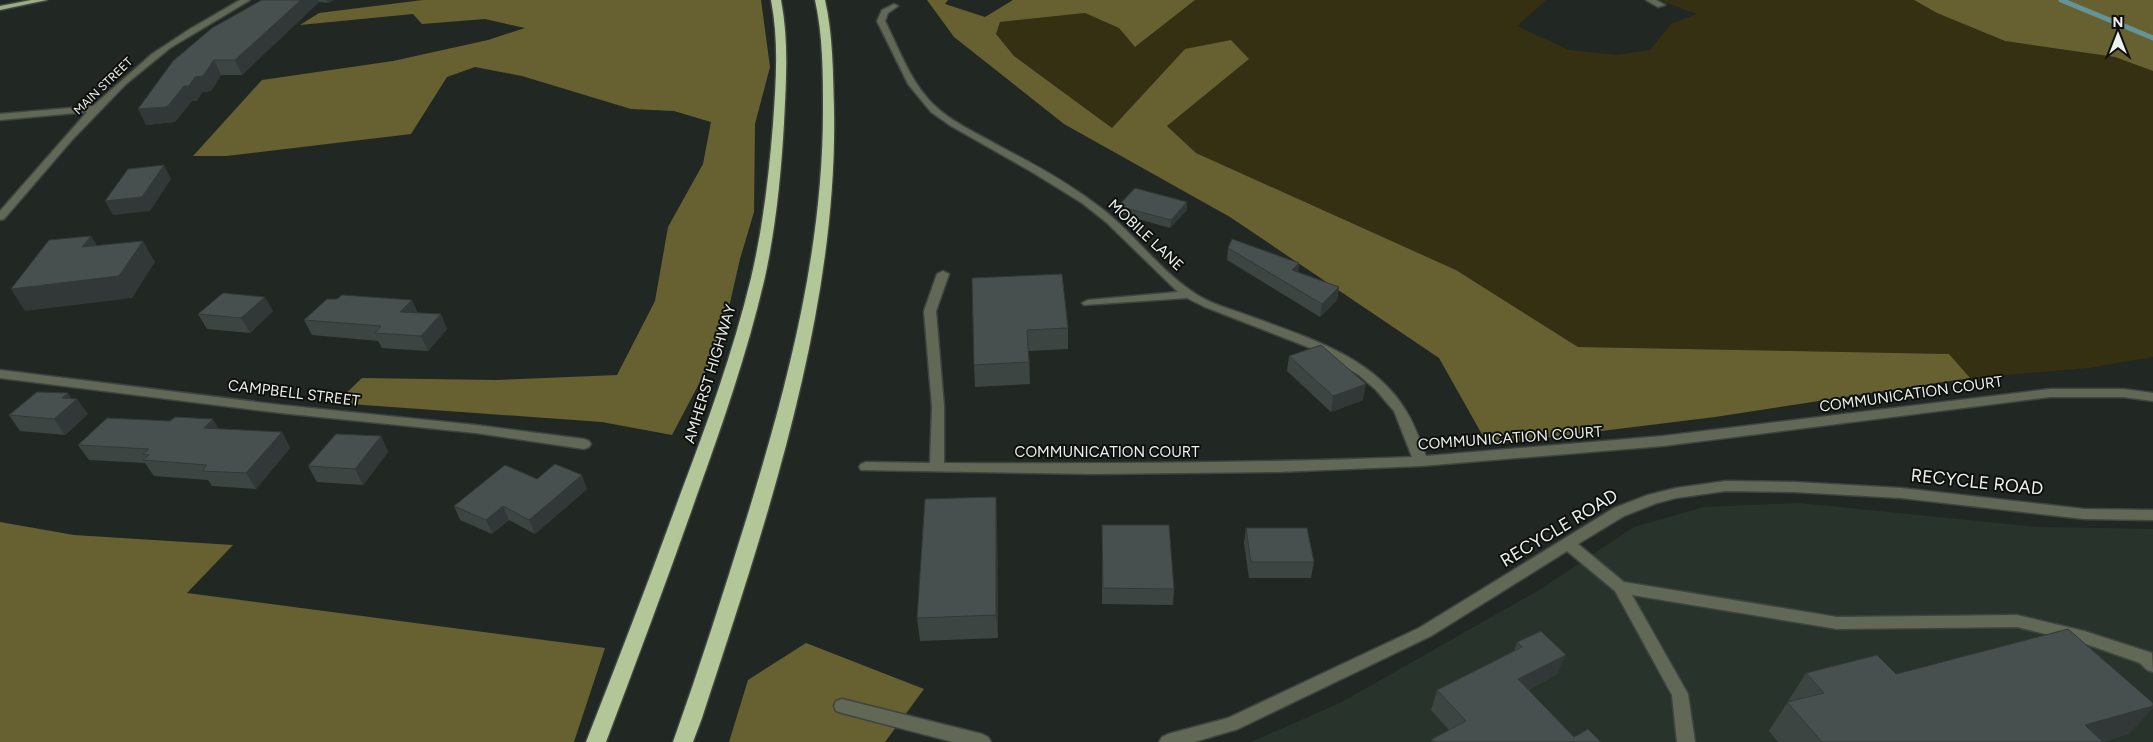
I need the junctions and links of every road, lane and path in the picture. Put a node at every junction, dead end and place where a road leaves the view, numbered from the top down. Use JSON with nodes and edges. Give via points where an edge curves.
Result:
{"nodes":[{"id":1,"x":43,"y":0,"type":"edge"},
{"id":2,"x":246,"y":0,"type":"edge"},
{"id":3,"x":776,"y":0,"type":"edge"},
{"id":4,"x":820,"y":0,"type":"edge"},
{"id":5,"x":1650,"y":0,"type":"edge"},
{"id":6,"x":1660,"y":5,"type":"dead end"},
{"id":7,"x":894,"y":6,"type":"dead end"},
{"id":8,"x":0,"y":8,"type":"edge"},
{"id":9,"x":95,"y":109,"type":"junction"},
{"id":10,"x":0,"y":117,"type":"edge"},
{"id":11,"x":0,"y":217,"type":"edge"},
{"id":12,"x":943,"y":274,"type":"dead end"},
{"id":13,"x":1189,"y":294,"type":"junction"},
{"id":14,"x":1088,"y":303,"type":"dead end"},
{"id":15,"x":0,"y":374,"type":"edge"},
{"id":16,"x":2153,"y":397,"type":"edge"},
{"id":17,"x":584,"y":444,"type":"dead end"},
{"id":18,"x":1421,"y":460,"type":"junction"},
{"id":19,"x":866,"y":467,"type":"dead end"},
{"id":20,"x":937,"y":468,"type":"junction"},
{"id":21,"x":2153,"y":515,"type":"edge"},
{"id":22,"x":1568,"y":544,"type":"junction"},
{"id":23,"x":1620,"y":587,"type":"junction"},
{"id":24,"x":2153,"y":665,"type":"edge"},
{"id":25,"x":700,"y":693,"type":"junction"},
{"id":26,"x":842,"y":706,"type":"dead end"},
{"id":27,"x":596,"y":742,"type":"edge"},
{"id":28,"x":683,"y":742,"type":"edge"},
{"id":29,"x":690,"y":742,"type":"edge"},
{"id":30,"x":982,"y":742,"type":"edge"},
{"id":31,"x":1168,"y":742,"type":"edge"},
{"id":32,"x":1686,"y":742,"type":"edge"}],
"edges":[{"from":1,"to":8,"type":"main road"},
{"from":2,"to":9,"type":"street","name":"MAIN STREET","via":[[164,48]]},
{"from":3,"to":27,"type":"highway","name":"AMHERST HIGHWAY","via":[[782,64],[775,173],[758,277],[715,423]]},
{"from":4,"to":25,"type":"highway","via":[[829,116],[828,184],[817,257],[795,378],[768,477]]},
{"from":5,"to":6,"type":"street"},
{"from":7,"to":13,"type":"street","name":"MOBILE LANE","via":[[884,12],[881,21],[918,92],[935,110],[954,125],[1040,172],[1097,209]]},
{"from":9,"to":10,"type":"street"},
{"from":9,"to":11,"type":"street","name":"MAIN STREET"},
{"from":12,"to":20,"type":"street","via":[[930,312],[938,407]]},
{"from":13,"to":14,"type":"street"},
{"from":13,"to":18,"type":"street","name":"MOBILE LANE","via":[[1314,345],[1362,372],[1398,406]]},
{"from":15,"to":17,"type":"street","name":"CAMPBELL STREET"},
{"from":16,"to":18,"type":"street","name":"COMMUNICATION COURT","via":[[2123,394],[2006,397],[1663,441]]},
{"from":18,"to":20,"type":"street","name":"COMMUNICATION COURT","via":[[1278,467]]},
{"from":19,"to":20,"type":"street","name":"COMMUNICATION COURT"},
{"from":21,"to":22,"type":"street","name":"RECYCLE ROAD","via":[[2084,514],[1901,494],[1726,486],[1654,499],[1619,512]]},
{"from":22,"to":23,"type":"street"},
{"from":22,"to":31,"type":"street","name":"RECYCLE ROAD","via":[[1425,632],[1232,724]]},
{"from":23,"to":24,"type":"street","via":[[1837,623],[2017,621],[2084,637],[2146,658]]},
{"from":23,"to":32,"type":"street","via":[[1680,694]]},
{"from":25,"to":28,"type":"highway"},
{"from":25,"to":29,"type":"highway"},
{"from":26,"to":30,"type":"street"}]}
